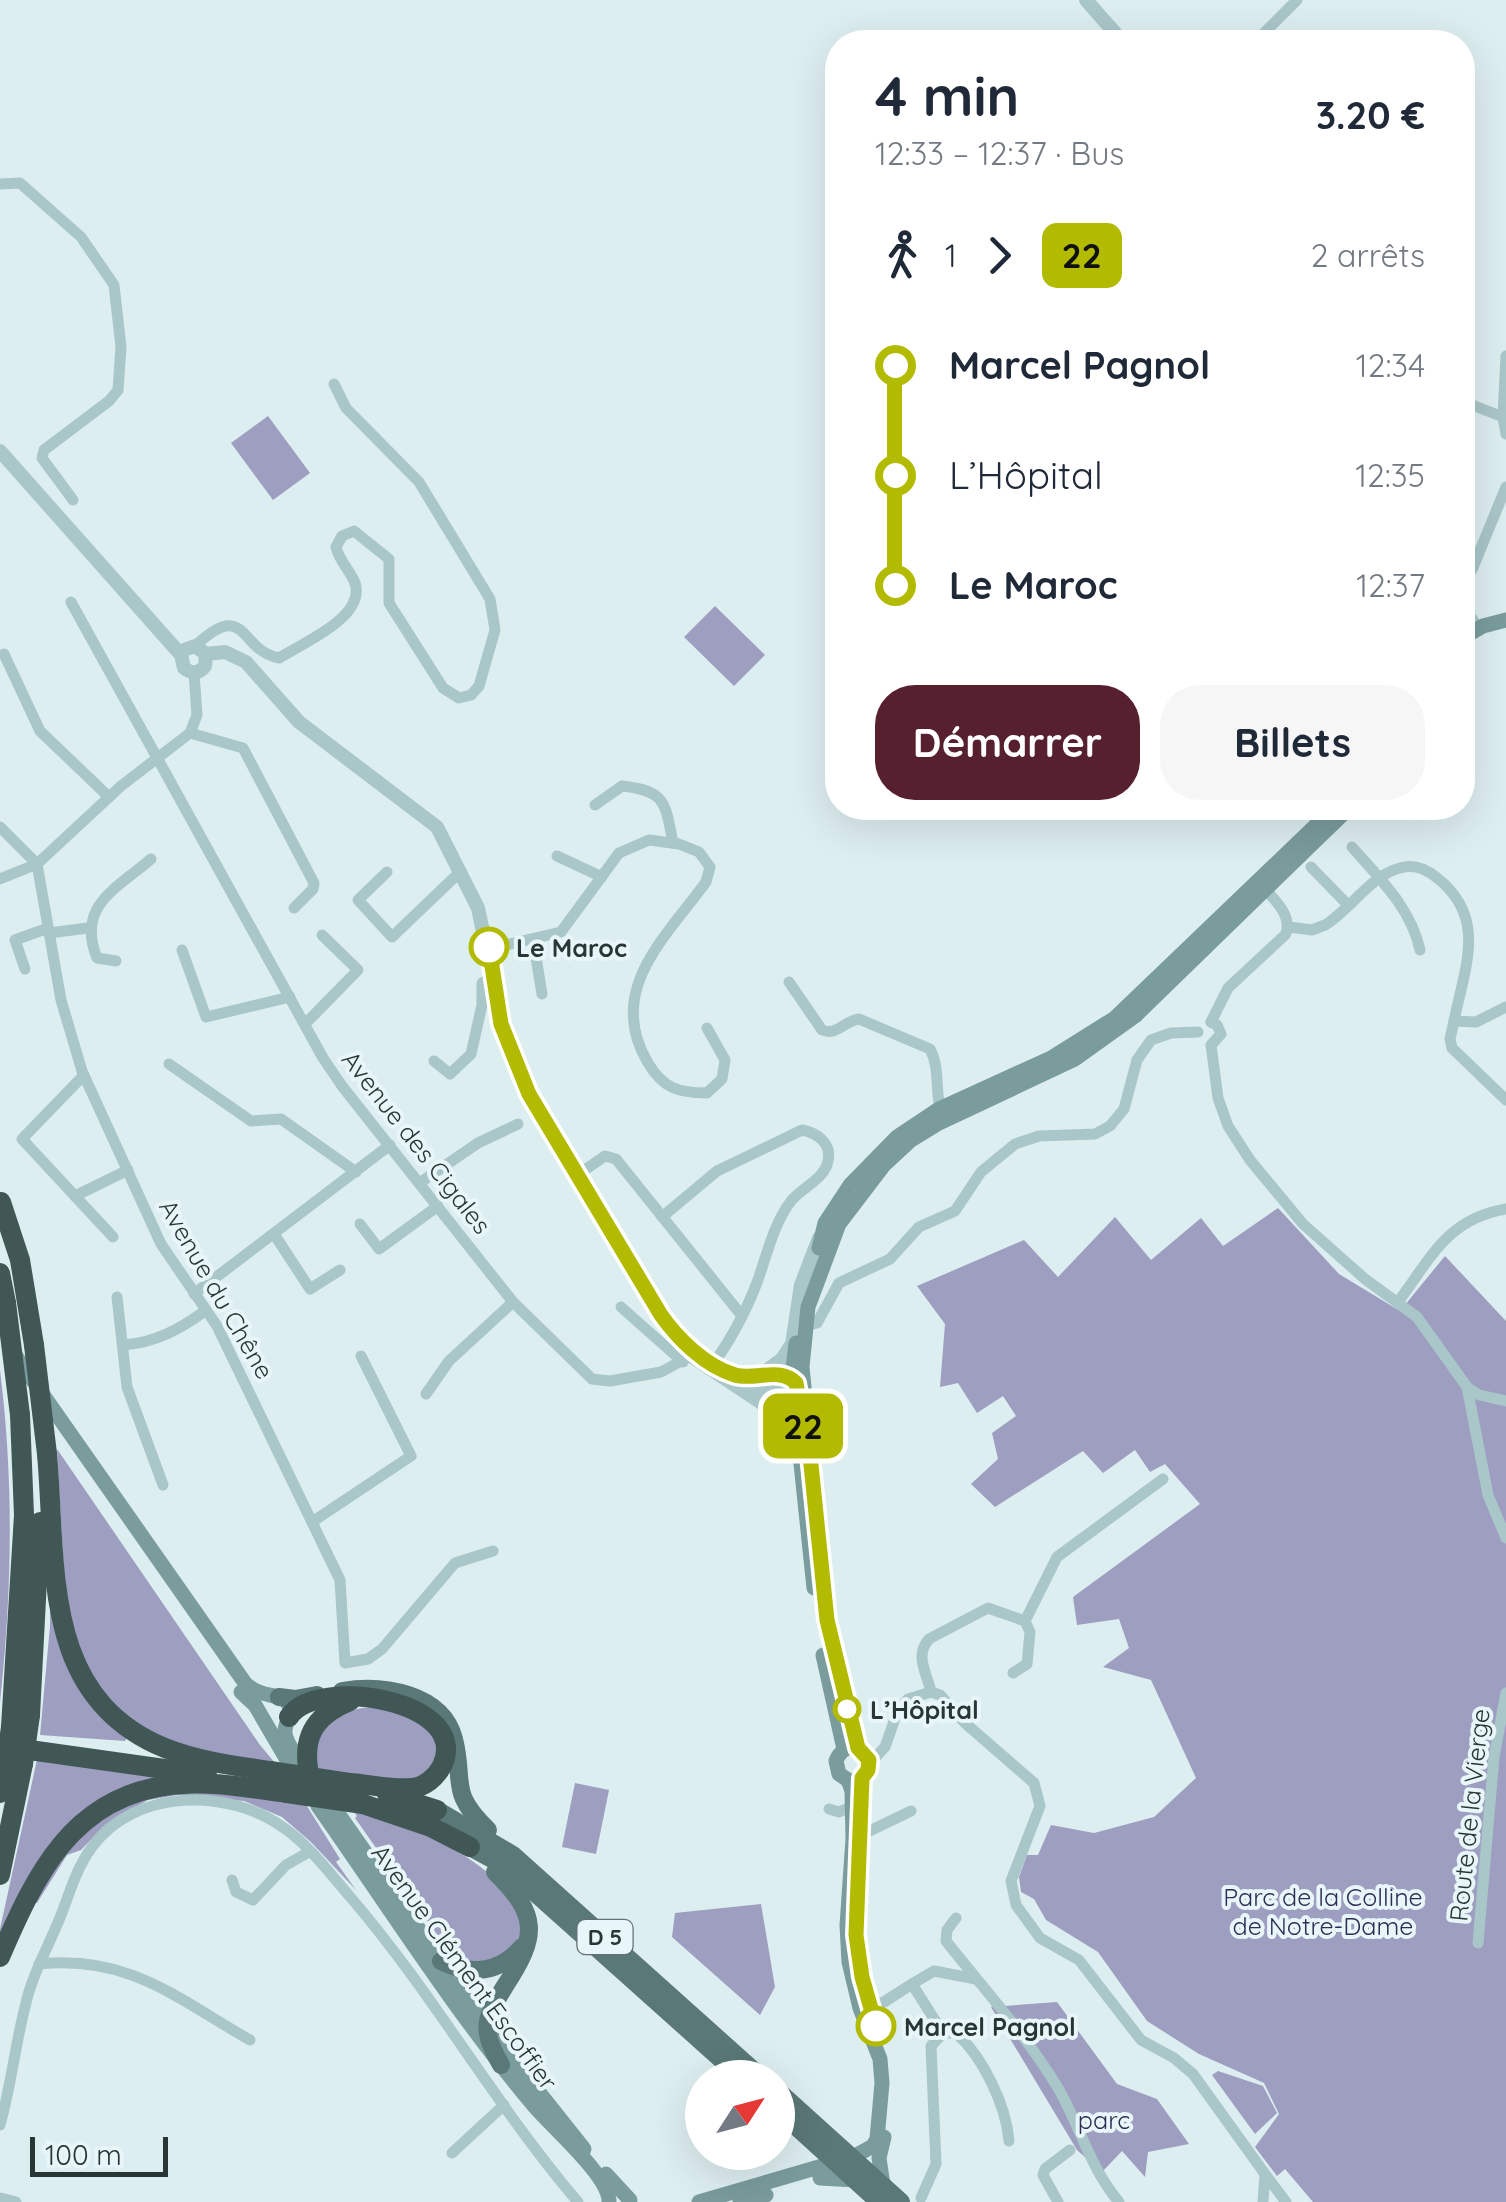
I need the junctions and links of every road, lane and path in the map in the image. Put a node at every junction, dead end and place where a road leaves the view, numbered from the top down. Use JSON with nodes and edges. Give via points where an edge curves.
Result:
{"nodes":[{"id":1,"x":1086,"y":0,"type":"edge"},
{"id":2,"x":1298,"y":0,"type":"edge"},
{"id":3,"x":1112,"y":30,"type":"edge"},
{"id":4,"x":1267,"y":30,"type":"edge"},
{"id":5,"x":0,"y":184,"type":"edge"},
{"id":6,"x":1506,"y":356,"type":"edge"},
{"id":7,"x":334,"y":384,"type":"dead end"},
{"id":8,"x":1475,"y":406,"type":"edge"},
{"id":9,"x":1503,"y":417,"type":"junction"},
{"id":10,"x":1506,"y":434,"type":"edge"},
{"id":11,"x":0,"y":451,"type":"edge"},
{"id":12,"x":1506,"y":487,"type":"edge"},
{"id":13,"x":73,"y":500,"type":"dead end"},
{"id":14,"x":1475,"y":563,"type":"edge"},
{"id":15,"x":72,"y":602,"type":"dead end"},
{"id":16,"x":1506,"y":617,"type":"edge"},
{"id":17,"x":1475,"y":626,"type":"edge"},
{"id":18,"x":200,"y":650,"type":"junction"},
{"id":19,"x":4,"y":654,"type":"dead end"},
{"id":20,"x":181,"y":655,"type":"junction"},
{"id":21,"x":194,"y":673,"type":"junction"},
{"id":22,"x":190,"y":733,"type":"junction"},
{"id":23,"x":156,"y":757,"type":"junction"},
{"id":24,"x":109,"y":797,"type":"junction"},
{"id":25,"x":595,"y":805,"type":"dead end"},
{"id":26,"x":1323,"y":820,"type":"edge"},
{"id":27,"x":1336,"y":820,"type":"edge"},
{"id":28,"x":0,"y":826,"type":"edge"},
{"id":29,"x":673,"y":844,"type":"junction"},
{"id":30,"x":1352,"y":847,"type":"dead end"},
{"id":31,"x":557,"y":856,"type":"dead end"},
{"id":32,"x":152,"y":860,"type":"dead end"},
{"id":33,"x":37,"y":864,"type":"junction"},
{"id":34,"x":1311,"y":867,"type":"dead end"},
{"id":35,"x":461,"y":871,"type":"junction"},
{"id":36,"x":387,"y":872,"type":"dead end"},
{"id":37,"x":602,"y":877,"type":"junction"},
{"id":38,"x":0,"y":878,"type":"edge"},
{"id":39,"x":1380,"y":880,"type":"junction"},
{"id":40,"x":1262,"y":886,"type":"junction"},
{"id":41,"x":1348,"y":906,"type":"junction"},
{"id":42,"x":294,"y":908,"type":"dead end"},
{"id":43,"x":1289,"y":927,"type":"junction"},
{"id":44,"x":88,"y":928,"type":"junction"},
{"id":45,"x":48,"y":930,"type":"junction"},
{"id":46,"x":322,"y":934,"type":"dead end"},
{"id":47,"x":533,"y":939,"type":"junction"},
{"id":48,"x":489,"y":949,"type":"junction"},
{"id":49,"x":182,"y":950,"type":"dead end"},
{"id":50,"x":1420,"y":950,"type":"dead end"},
{"id":51,"x":116,"y":961,"type":"dead end"},
{"id":52,"x":25,"y":969,"type":"dead end"},
{"id":53,"x":494,"y":976,"type":"junction"},
{"id":54,"x":789,"y":982,"type":"dead end"},
{"id":55,"x":542,"y":994,"type":"dead end"},
{"id":56,"x":290,"y":997,"type":"junction"},
{"id":57,"x":1506,"y":1007,"type":"edge"},
{"id":58,"x":1454,"y":1021,"type":"junction"},
{"id":59,"x":1211,"y":1022,"type":"junction"},
{"id":60,"x":306,"y":1024,"type":"junction"},
{"id":61,"x":707,"y":1028,"type":"dead end"},
{"id":62,"x":1198,"y":1032,"type":"junction"},
{"id":63,"x":1211,"y":1045,"type":"junction"},
{"id":64,"x":434,"y":1061,"type":"dead end"},
{"id":65,"x":168,"y":1064,"type":"dead end"},
{"id":66,"x":84,"y":1075,"type":"junction"},
{"id":67,"x":1506,"y":1100,"type":"edge"},
{"id":68,"x":942,"y":1115,"type":"junction"},
{"id":69,"x":518,"y":1124,"type":"dead end"},
{"id":70,"x":390,"y":1145,"type":"junction"},
{"id":71,"x":128,"y":1170,"type":"junction"},
{"id":72,"x":356,"y":1172,"type":"junction"},
{"id":73,"x":579,"y":1174,"type":"junction"},
{"id":74,"x":421,"y":1182,"type":"junction"},
{"id":75,"x":75,"y":1196,"type":"junction"},
{"id":76,"x":1,"y":1200,"type":"edge"},
{"id":77,"x":438,"y":1206,"type":"junction"},
{"id":78,"x":1506,"y":1209,"type":"edge"},
{"id":79,"x":662,"y":1217,"type":"junction"},
{"id":80,"x":360,"y":1224,"type":"dead end"},
{"id":81,"x":826,"y":1224,"type":"junction"},
{"id":82,"x":274,"y":1234,"type":"junction"},
{"id":83,"x":113,"y":1237,"type":"dead end"},
{"id":84,"x":340,"y":1270,"type":"dead end"},
{"id":85,"x":0,"y":1273,"type":"edge"},
{"id":86,"x":194,"y":1294,"type":"junction"},
{"id":87,"x":118,"y":1296,"type":"dead end"},
{"id":88,"x":513,"y":1302,"type":"junction"},
{"id":89,"x":1398,"y":1302,"type":"junction"},
{"id":90,"x":621,"y":1307,"type":"dead end"},
{"id":91,"x":205,"y":1310,"type":"junction"},
{"id":92,"x":742,"y":1316,"type":"junction"},
{"id":93,"x":805,"y":1326,"type":"junction"},
{"id":94,"x":0,"y":1334,"type":"edge"},
{"id":95,"x":123,"y":1345,"type":"junction"},
{"id":96,"x":0,"y":1350,"type":"edge"},
{"id":97,"x":361,"y":1356,"type":"dead end"},
{"id":98,"x":691,"y":1357,"type":"junction"},
{"id":99,"x":711,"y":1367,"type":"junction"},
{"id":100,"x":758,"y":1376,"type":"junction"},
{"id":101,"x":796,"y":1381,"type":"junction"},
{"id":102,"x":735,"y":1386,"type":"junction"},
{"id":103,"x":1468,"y":1387,"type":"junction"},
{"id":104,"x":426,"y":1394,"type":"dead end"},
{"id":105,"x":1506,"y":1401,"type":"edge"},
{"id":106,"x":804,"y":1441,"type":"junction"},
{"id":107,"x":41,"y":1446,"type":"junction"},
{"id":108,"x":1163,"y":1479,"type":"dead end"},
{"id":109,"x":163,"y":1485,"type":"dead end"},
{"id":110,"x":312,"y":1522,"type":"junction"},
{"id":111,"x":1506,"y":1538,"type":"edge"},
{"id":112,"x":493,"y":1551,"type":"dead end"},
{"id":113,"x":1024,"y":1621,"type":"junction"},
{"id":114,"x":1013,"y":1673,"type":"dead end"},
{"id":115,"x":931,"y":1692,"type":"junction"},
{"id":116,"x":1506,"y":1692,"type":"edge"},
{"id":117,"x":274,"y":1697,"type":"junction"},
{"id":118,"x":361,"y":1698,"type":"junction"},
{"id":119,"x":288,"y":1719,"type":"junction"},
{"id":120,"x":263,"y":1720,"type":"junction"},
{"id":121,"x":13,"y":1723,"type":"edge"},
{"id":122,"x":7,"y":1755,"type":"edge"},
{"id":123,"x":857,"y":1761,"type":"junction"},
{"id":124,"x":285,"y":1768,"type":"junction"},
{"id":125,"x":350,"y":1783,"type":"junction"},
{"id":126,"x":0,"y":1792,"type":"edge"},
{"id":127,"x":287,"y":1793,"type":"junction"},
{"id":128,"x":853,"y":1806,"type":"junction"},
{"id":129,"x":829,"y":1808,"type":"dead end"},
{"id":130,"x":438,"y":1810,"type":"joint"},
{"id":131,"x":911,"y":1811,"type":"dead end"},
{"id":132,"x":858,"y":1837,"type":"junction"},
{"id":133,"x":470,"y":1847,"type":"junction"},
{"id":134,"x":309,"y":1852,"type":"junction"},
{"id":135,"x":513,"y":1856,"type":"junction"},
{"id":136,"x":0,"y":1875,"type":"edge"},
{"id":137,"x":232,"y":1880,"type":"dead end"},
{"id":138,"x":956,"y":1918,"type":"dead end"},
{"id":139,"x":529,"y":1939,"type":"junction"},
{"id":140,"x":1478,"y":1943,"type":"dead end"},
{"id":141,"x":0,"y":1957,"type":"edge"},
{"id":142,"x":441,"y":1960,"type":"junction"},
{"id":143,"x":610,"y":1961,"type":"junction"},
{"id":144,"x":39,"y":1964,"type":"junction"},
{"id":145,"x":976,"y":1978,"type":"junction"},
{"id":146,"x":912,"y":1984,"type":"junction"},
{"id":147,"x":866,"y":2008,"type":"junction"},
{"id":148,"x":488,"y":2028,"type":"junction"},
{"id":149,"x":944,"y":2032,"type":"junction"},
{"id":150,"x":250,"y":2040,"type":"dead end"},
{"id":151,"x":873,"y":2048,"type":"junction"},
{"id":152,"x":722,"y":2060,"type":"edge"},
{"id":153,"x":730,"y":2060,"type":"edge"},
{"id":154,"x":742,"y":2060,"type":"edge"},
{"id":155,"x":501,"y":2065,"type":"junction"},
{"id":156,"x":504,"y":2106,"type":"junction"},
{"id":157,"x":795,"y":2114,"type":"edge"},
{"id":158,"x":795,"y":2117,"type":"edge"},
{"id":159,"x":795,"y":2117,"type":"edge"},
{"id":160,"x":0,"y":2125,"type":"edge"},
{"id":161,"x":1009,"y":2141,"type":"dead end"},
{"id":162,"x":1070,"y":2150,"type":"dead end"},
{"id":163,"x":452,"y":2153,"type":"dead end"},
{"id":164,"x":846,"y":2165,"type":"junction"},
{"id":165,"x":1266,"y":2174,"type":"junction"},
{"id":166,"x":881,"y":2194,"type":"edge"},
{"id":167,"x":0,"y":2196,"type":"edge"},
{"id":168,"x":921,"y":2198,"type":"dead end"},
{"id":169,"x":16,"y":2202,"type":"edge"},
{"id":170,"x":578,"y":2202,"type":"edge"},
{"id":171,"x":621,"y":2202,"type":"edge"},
{"id":172,"x":698,"y":2202,"type":"edge"},
{"id":173,"x":744,"y":2202,"type":"edge"},
{"id":174,"x":899,"y":2202,"type":"edge"},
{"id":175,"x":1058,"y":2202,"type":"edge"},
{"id":176,"x":1119,"y":2202,"type":"edge"},
{"id":177,"x":1263,"y":2202,"type":"edge"},
{"id":178,"x":1286,"y":2202,"type":"edge"}],
"edges":[{"from":1,"to":3,"type":"street"},
{"from":2,"to":4,"type":"street"},
{"from":5,"to":13,"type":"street","via":[[20,184],[80,237],[114,285],[118,390],[42,458]]},
{"from":6,"to":9,"type":"street"},
{"from":7,"to":18,"type":"street","via":[[346,408],[420,482],[490,599],[495,630],[476,691],[459,698],[443,688],[389,602],[389,559],[354,532],[336,547],[356,592],[354,607],[342,619],[279,658],[234,627],[212,630]]},
{"from":8,"to":9,"type":"street"},
{"from":9,"to":10,"type":"street"},
{"from":11,"to":20,"type":"street"},
{"from":12,"to":14,"type":"street"},
{"from":15,"to":23,"type":"street","name":"Avenue des Cigales"},
{"from":16,"to":17,"type":"main road"},
{"from":18,"to":20,"type":"street"},
{"from":18,"to":21,"type":"street","via":[[205,666]]},
{"from":18,"to":35,"type":"street","via":[[246,662],[300,722],[437,827]]},
{"from":19,"to":24,"type":"street","via":[[40,731]]},
{"from":20,"to":21,"type":"street","via":[[184,668]]},
{"from":21,"to":22,"type":"street"},
{"from":22,"to":23,"type":"street"},
{"from":22,"to":42,"type":"street","via":[[242,748],[314,883]]},
{"from":23,"to":24,"type":"street"},
{"from":23,"to":56,"type":"street","name":"Avenue des Cigales"},
{"from":24,"to":33,"type":"street"},
{"from":25,"to":29,"type":"street","via":[[622,786],[648,789],[662,799]]},
{"from":26,"to":40,"type":"main road"},
{"from":27,"to":40,"type":"main road"},
{"from":28,"to":33,"type":"street"},
{"from":29,"to":37,"type":"street","via":[[649,840],[619,853]]},
{"from":29,"to":61,"type":"street","via":[[699,852],[710,867],[645,966],[631,1015],[638,1046],[656,1076],[682,1093],[706,1093],[722,1080],[725,1060]]},
{"from":30,"to":39,"type":"street"},
{"from":31,"to":37,"type":"street"},
{"from":32,"to":44,"type":"street","via":[[99,902]]},
{"from":33,"to":38,"type":"street"},
{"from":33,"to":45,"type":"street","name":"Avenue du Chêne"},
{"from":34,"to":41,"type":"street"},
{"from":35,"to":36,"type":"street","via":[[392,937],[358,900]]},
{"from":35,"to":48,"type":"street"},
{"from":37,"to":47,"type":"street","via":[[561,932]]},
{"from":39,"to":41,"type":"street"},
{"from":39,"to":50,"type":"street","via":[[1406,910]]},
{"from":39,"to":58,"type":"street","via":[[1397,868],[1416,867],[1462,904],[1469,919],[1468,951]]},
{"from":40,"to":43,"type":"street"},
{"from":40,"to":68,"type":"main road","via":[[1114,1018]]},
{"from":41,"to":43,"type":"street","via":[[1312,930]]},
{"from":43,"to":59,"type":"street","via":[[1228,988]]},
{"from":44,"to":45,"type":"street"},
{"from":44,"to":51,"type":"street","via":[[97,958]]},
{"from":45,"to":52,"type":"street","via":[[14,940]]},
{"from":45,"to":66,"type":"street","name":"Avenue du Chêne"},
{"from":46,"to":60,"type":"street","via":[[358,970]]},
{"from":47,"to":48,"type":"street"},
{"from":47,"to":55,"type":"street"},
{"from":48,"to":53,"type":"street"},
{"from":49,"to":56,"type":"street","via":[[206,1017]]},
{"from":53,"to":64,"type":"street","via":[[482,983],[470,1054],[450,1074]]},
{"from":53,"to":73,"type":"street","via":[[511,1051]]},
{"from":54,"to":68,"type":"street","via":[[822,1030],[837,1031],[859,1019],[930,1049]]},
{"from":56,"to":60,"type":"street","name":"Avenue des Cigales"},
{"from":57,"to":58,"type":"street","via":[[1476,1022]]},
{"from":58,"to":67,"type":"street","via":[[1452,1048]]},
{"from":59,"to":62,"type":"street"},
{"from":59,"to":63,"type":"street","via":[[1221,1034]]},
{"from":60,"to":70,"type":"street","name":"Avenue des Cigales","via":[[342,1086]]},
{"from":62,"to":63,"type":"street"},
{"from":62,"to":93,"type":"street","via":[[1160,1036],[1143,1048],[1124,1109],[1110,1126],[1095,1134],[1015,1144],[981,1172],[955,1211],[919,1227],[890,1259],[839,1284],[817,1323]]},
{"from":63,"to":89,"type":"street","via":[[1218,1098],[1250,1160],[1303,1224]]},
{"from":65,"to":72,"type":"street","via":[[252,1121],[281,1119]]},
{"from":66,"to":71,"type":"street","name":"Avenue du Chêne"},
{"from":66,"to":75,"type":"street","via":[[22,1139]]},
{"from":68,"to":81,"type":"main road","via":[[897,1136],[863,1169]]},
{"from":68,"to":93,"type":"main road","via":[[884,1164],[852,1204],[827,1250]]},
{"from":69,"to":74,"type":"street"},
{"from":70,"to":72,"type":"street"},
{"from":70,"to":74,"type":"street","name":"Avenue des Cigales"},
{"from":71,"to":75,"type":"street"},
{"from":71,"to":86,"type":"street","name":"Avenue du Chêne"},
{"from":72,"to":82,"type":"street"},
{"from":73,"to":79,"type":"street","via":[[610,1156]]},
{"from":73,"to":98,"type":"street"},
{"from":74,"to":77,"type":"street","name":"Avenue des Cigales"},
{"from":75,"to":83,"type":"street"},
{"from":76,"to":107,"type":"highway","bridge":true,"via":[[30,1340]]},
{"from":77,"to":80,"type":"street","via":[[379,1249]]},
{"from":77,"to":88,"type":"street","name":"Avenue des Cigales"},
{"from":78,"to":89,"type":"street","via":[[1456,1226]]},
{"from":79,"to":92,"type":"street"},
{"from":79,"to":92,"type":"street","via":[[717,1171],[802,1130],[826,1144],[829,1160],[792,1200]]},
{"from":81,"to":100,"type":"street","via":[[802,1284],[792,1344]]},
{"from":81,"to":101,"type":"main road","via":[[802,1304]]},
{"from":82,"to":84,"type":"street","via":[[310,1289]]},
{"from":82,"to":86,"type":"street"},
{"from":85,"to":121,"type":"highway","bridge":true,"via":[[20,1415],[24,1515]]},
{"from":86,"to":91,"type":"street","name":"Avenue du Chêne"},
{"from":87,"to":95,"type":"street"},
{"from":88,"to":98,"type":"street","name":"Avenue des Cigales","via":[[592,1379],[646,1375]]},
{"from":88,"to":104,"type":"street","via":[[449,1361]]},
{"from":89,"to":103,"type":"street","via":[[1433,1335]]},
{"from":90,"to":98,"type":"street"},
{"from":91,"to":95,"type":"street","via":[[179,1330]]},
{"from":91,"to":110,"type":"street","name":"Avenue du Chêne"},
{"from":92,"to":99,"type":"street"},
{"from":93,"to":101,"type":"main road"},
{"from":94,"to":117,"type":"main road","via":[[244,1683]]},
{"from":95,"to":109,"type":"street","via":[[128,1386]]},
{"from":96,"to":120,"type":"main road"},
{"from":97,"to":110,"type":"street","via":[[411,1456]]},
{"from":98,"to":99,"type":"street"},
{"from":99,"to":100,"type":"street"},
{"from":99,"to":102,"type":"street"},
{"from":100,"to":101,"type":"street"},
{"from":101,"to":102,"type":"street","via":[[780,1392]]},
{"from":101,"to":106,"type":"main road"},
{"from":102,"to":106,"type":"street"},
{"from":103,"to":105,"type":"street"},
{"from":103,"to":111,"type":"street","via":[[1488,1495]]},
{"from":106,"to":123,"type":"main road","via":[[818,1631]]},
{"from":107,"to":121,"type":"highway","via":[[41,1540]]},
{"from":107,"to":124,"type":"highway","via":[[62,1630],[87,1687],[122,1724],[151,1742],[183,1754]]},
{"from":108,"to":113,"type":"street","via":[[1056,1557]]},
{"from":110,"to":112,"type":"street","name":"Avenue du Chêne","via":[[340,1580],[346,1662],[382,1648],[455,1563]]},
{"from":113,"to":114,"type":"street","via":[[1030,1632],[1027,1664]]},
{"from":113,"to":115,"type":"street","via":[[988,1608],[928,1639],[920,1657]]},
{"from":115,"to":123,"type":"street","via":[[908,1699],[885,1747]]},
{"from":115,"to":165,"type":"street","via":[[1039,1794],[1011,1882],[1031,1929],[1079,1960],[1141,2040],[1192,2074]]},
{"from":116,"to":140,"type":"street","name":"Route de la Vierge"},
{"from":117,"to":119,"type":"main road","via":[[287,1702]]},
{"from":117,"to":120,"type":"main road","via":[[261,1704]]},
{"from":117,"to":135,"type":"main road","via":[[366,1688],[428,1705],[451,1732],[465,1802]]},
{"from":118,"to":119,"type":"highway","via":[[304,1704]]},
{"from":118,"to":124,"type":"highway","via":[[317,1722]]},
{"from":118,"to":125,"type":"highway","via":[[425,1715],[446,1753],[437,1774],[418,1787]]},
{"from":119,"to":120,"type":"main road","via":[[278,1728]]},
{"from":119,"to":124,"type":"main road"},
{"from":120,"to":124,"type":"main road"},
{"from":121,"to":122,"type":"highway","bridge":true},
{"from":121,"to":124,"type":"highway"},
{"from":122,"to":126,"type":"highway"},
{"from":122,"to":127,"type":"highway","via":[[260,1783]]},
{"from":122,"to":136,"type":"highway"},
{"from":123,"to":128,"type":"main road"},
{"from":123,"to":132,"type":"main road"},
{"from":124,"to":125,"type":"highway","bridge":true},
{"from":125,"to":130,"type":"highway","number":"D 5"},
{"from":127,"to":133,"type":"highway","number":"D 5","bridge":true,"via":[[363,1804]]},
{"from":127,"to":141,"type":"highway","via":[[173,1784],[103,1807],[50,1856]]},
{"from":128,"to":129,"type":"street"},
{"from":128,"to":132,"type":"main road"},
{"from":130,"to":135,"type":"main road","number":"D 5"},
{"from":131,"to":132,"type":"street"},
{"from":132,"to":147,"type":"main road","via":[[848,1944]]},
{"from":133,"to":139,"type":"main road","via":[[525,1908]]},
{"from":133,"to":143,"type":"main road","number":"D 5","via":[[505,1866]]},
{"from":134,"to":137,"type":"street","via":[[286,1865],[253,1900],[236,1892]]},
{"from":134,"to":144,"type":"street","via":[[286,1828],[235,1805],[176,1800],[142,1810],[92,1847]]},
{"from":134,"to":156,"type":"street","via":[[404,1963]]},
{"from":135,"to":154,"type":"main road","number":"D 5"},
{"from":138,"to":145,"type":"street","via":[[944,1936]]},
{"from":139,"to":142,"type":"main road","via":[[508,1962],[490,1969],[462,1969]]},
{"from":139,"to":148,"type":"main road"},
{"from":142,"to":148,"type":"main road","name":"Avenue Clément Escoffier"},
{"from":142,"to":155,"type":"main road","name":"Avenue Clément Escoffier","via":[[327,1807]]},
{"from":143,"to":152,"type":"main road","number":"D 5"},
{"from":143,"to":153,"type":"main road","via":[[628,1968]]},
{"from":144,"to":150,"type":"street","via":[[123,1970]]},
{"from":144,"to":160,"type":"street"},
{"from":145,"to":146,"type":"street","via":[[934,1971]]},
{"from":145,"to":176,"type":"street","via":[[1048,2072]]},
{"from":146,"to":147,"type":"street"},
{"from":146,"to":149,"type":"street"},
{"from":147,"to":151,"type":"main road"},
{"from":147,"to":164,"type":"main road","via":[[884,2052],[886,2117]]},
{"from":148,"to":155,"type":"main road"},
{"from":148,"to":171,"type":"main road","name":"Avenue Clément Escoffier"},
{"from":149,"to":161,"type":"street","via":[[956,2033],[975,2056],[1000,2103]]},
{"from":149,"to":168,"type":"street","via":[[932,2046],[936,2164]]},
{"from":151,"to":157,"type":"main road","via":[[877,2117],[865,2140],[848,2144]]},
{"from":151,"to":164,"type":"main road","via":[[882,2083],[880,2130],[872,2146]]},
{"from":155,"to":171,"type":"main road","name":"Avenue Clément Escoffier"},
{"from":156,"to":163,"type":"street"},
{"from":156,"to":170,"type":"street"},
{"from":158,"to":164,"type":"main road"},
{"from":159,"to":164,"type":"main road"},
{"from":162,"to":175,"type":"street","via":[[1043,2176]]},
{"from":164,"to":166,"type":"main road"},
{"from":164,"to":172,"type":"main road"},
{"from":164,"to":173,"type":"main road"},
{"from":164,"to":174,"type":"main road"},
{"from":165,"to":177,"type":"street"},
{"from":165,"to":178,"type":"street"},
{"from":166,"to":174,"type":"main road"},
{"from":167,"to":169,"type":"street"}]}
